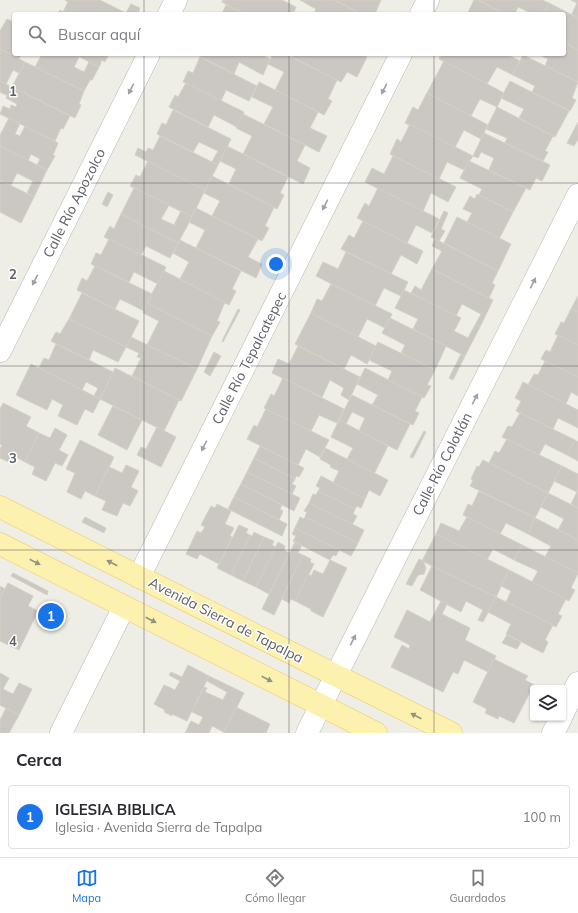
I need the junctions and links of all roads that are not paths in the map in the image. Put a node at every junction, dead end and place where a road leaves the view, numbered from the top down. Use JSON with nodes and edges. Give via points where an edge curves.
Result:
{"nodes":[{"id":1,"x":176,"y":0,"type":"edge"},
{"id":2,"x":428,"y":0,"type":"edge"},
{"id":3,"x":170,"y":12,"type":"edge"},
{"id":4,"x":422,"y":12,"type":"edge"},
{"id":5,"x":148,"y":56,"type":"edge"},
{"id":6,"x":400,"y":56,"type":"edge"},
{"id":7,"x":578,"y":195,"type":"edge"},
{"id":8,"x":0,"y":351,"type":"edge"},
{"id":9,"x":0,"y":507,"type":"edge"},
{"id":10,"x":0,"y":544,"type":"edge"},
{"id":11,"x":139,"y":577,"type":"junction"},
{"id":12,"x":124,"y":607,"type":"junction"},
{"id":13,"x":336,"y":675,"type":"junction"},
{"id":14,"x":578,"y":683,"type":"edge"},
{"id":15,"x":321,"y":705,"type":"junction"},
{"id":16,"x":566,"y":707,"type":"edge"},
{"id":17,"x":559,"y":721,"type":"edge"},
{"id":18,"x":61,"y":733,"type":"edge"},
{"id":19,"x":307,"y":733,"type":"edge"},
{"id":20,"x":376,"y":733,"type":"edge"},
{"id":21,"x":451,"y":733,"type":"edge"},
{"id":22,"x":553,"y":733,"type":"edge"}],
"edges":[{"from":1,"to":3,"type":"street"},
{"from":2,"to":4,"type":"street"},
{"from":5,"to":8,"type":"street","name":"Calle Río Apozolco","one_way":true},
{"from":6,"to":11,"type":"street","name":"Calle Río Tepalcatepec","one_way":true},
{"from":13,"to":7,"type":"street","name":"Calle Río Colotlán","one_way":true},
{"from":11,"to":9,"type":"main road","name":"Avenida Sierra de Tapalpa","one_way":true},
{"from":10,"to":12,"type":"main road","one_way":true},
{"from":11,"to":13,"type":"main road","name":"Avenida Sierra de Tapalpa"},
{"from":12,"to":15,"type":"main road","one_way":true},
{"from":12,"to":18,"type":"street"},
{"from":13,"to":15,"type":"street","name":"Calle Río Colotlán"},
{"from":21,"to":13,"type":"main road","name":"Avenida Sierra de Tapalpa","one_way":true},
{"from":14,"to":16,"type":"street"},
{"from":15,"to":19,"type":"street","name":"Calle Río Colotlán"},
{"from":15,"to":20,"type":"main road"},
{"from":17,"to":22,"type":"street"}]}
